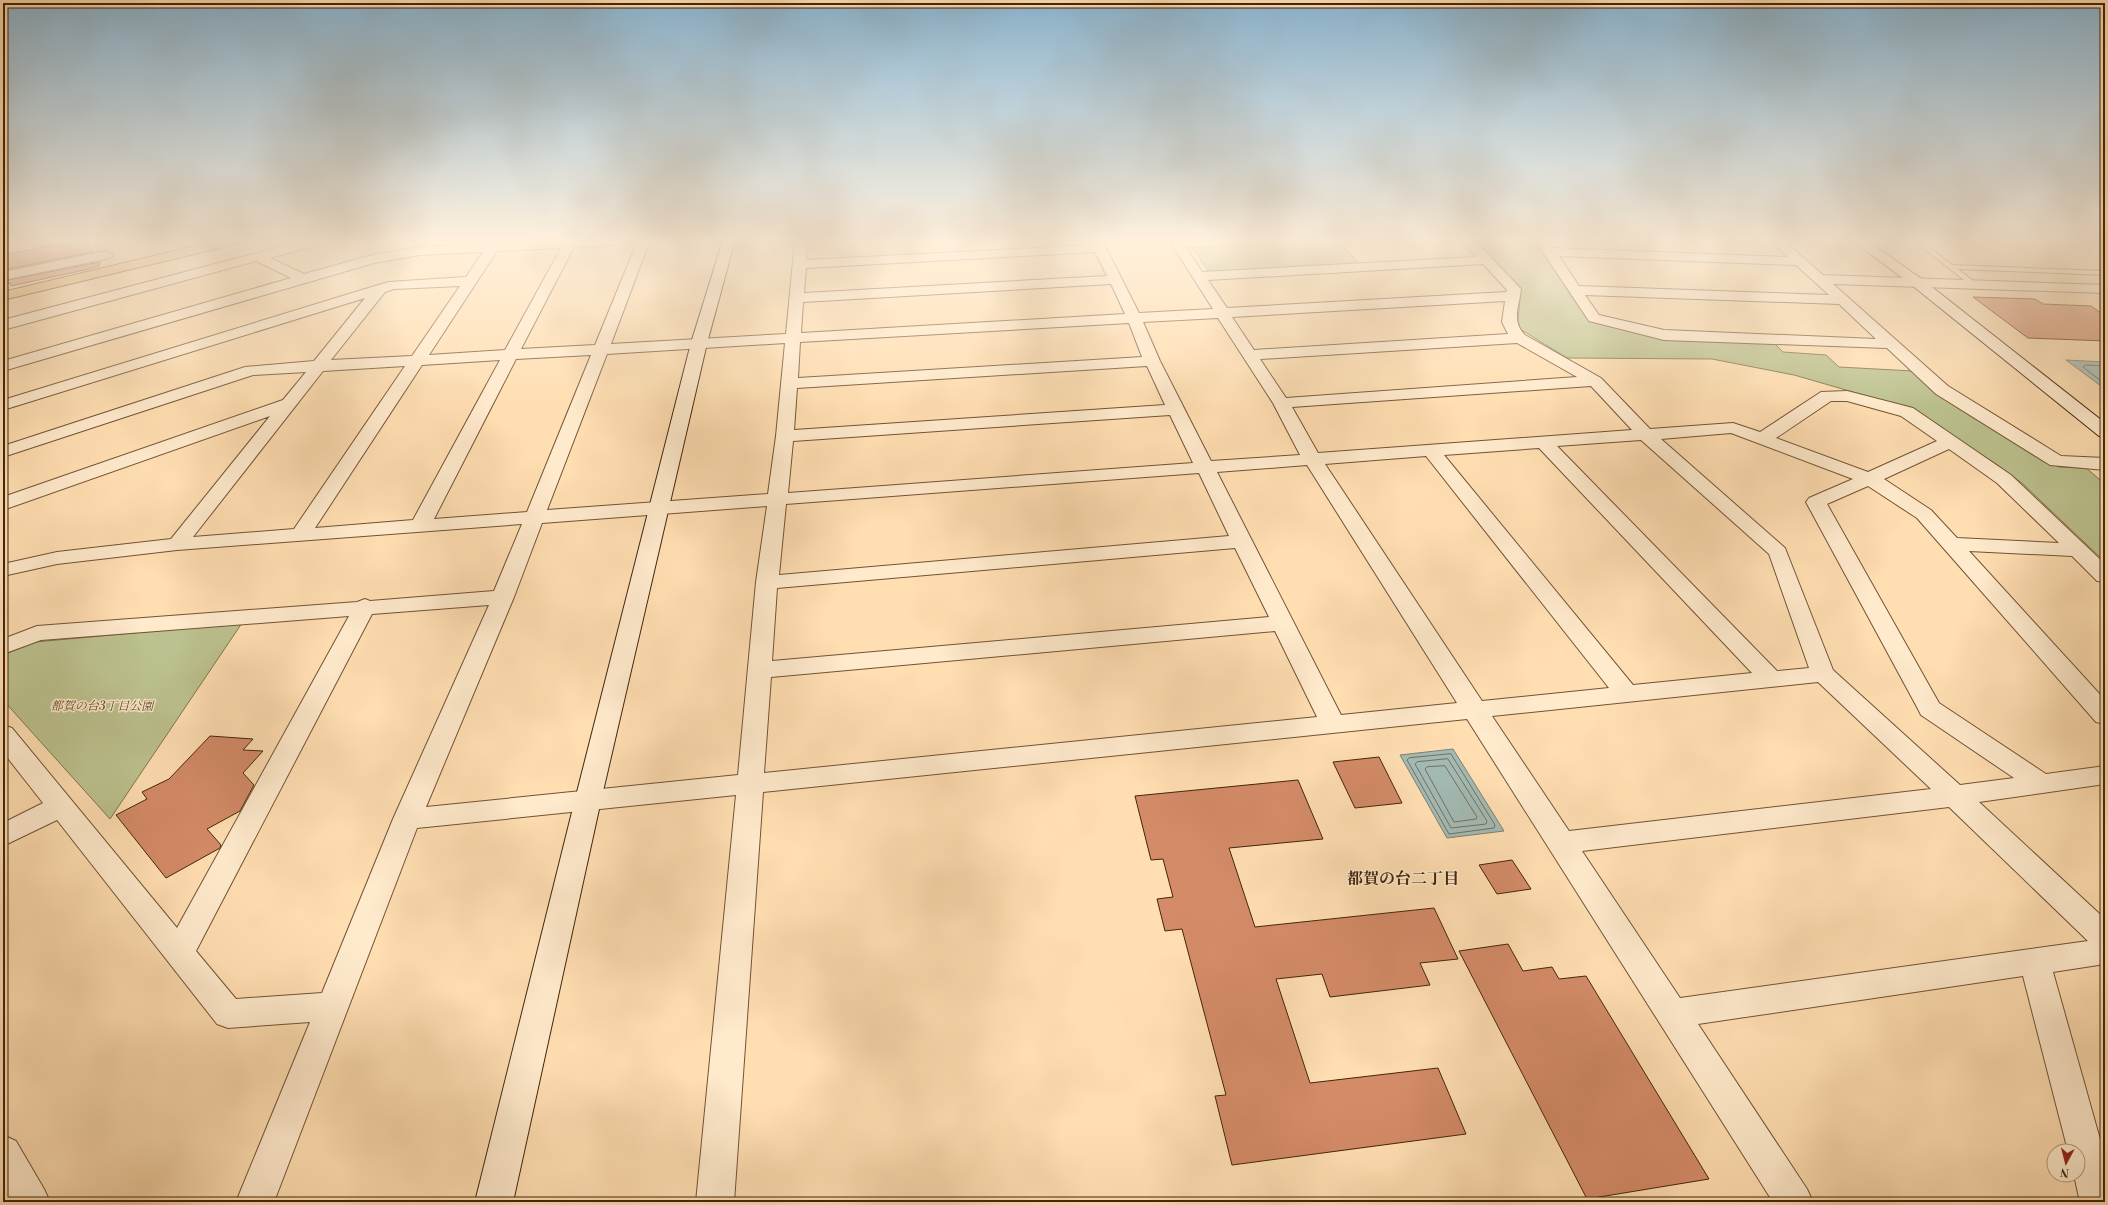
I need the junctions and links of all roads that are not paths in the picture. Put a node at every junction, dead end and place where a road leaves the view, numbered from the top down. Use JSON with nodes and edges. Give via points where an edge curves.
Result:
{"nodes":[{"id":1,"x":108,"y":296,"type":"edge"},
{"id":2,"x":244,"y":296,"type":"edge"},
{"id":3,"x":356,"y":296,"type":"edge"},
{"id":4,"x":374,"y":296,"type":"edge"},
{"id":5,"x":460,"y":296,"type":"edge"},
{"id":6,"x":542,"y":296,"type":"edge"},
{"id":7,"x":622,"y":296,"type":"edge"},
{"id":8,"x":713,"y":296,"type":"edge"},
{"id":9,"x":827,"y":296,"type":"edge"},
{"id":10,"x":1124,"y":296,"type":"edge"},
{"id":11,"x":1212,"y":296,"type":"edge"},
{"id":12,"x":1508,"y":296,"type":"edge"},
{"id":13,"x":1512,"y":296,"type":"edge"},
{"id":14,"x":1578,"y":296,"type":"edge"},
{"id":15,"x":1742,"y":296,"type":"edge"},
{"id":16,"x":1839,"y":296,"type":"edge"},
{"id":17,"x":1935,"y":296,"type":"edge"},
{"id":18,"x":795,"y":298,"type":"joint"},
{"id":19,"x":1843,"y":300,"type":"junction"},
{"id":20,"x":1222,"y":313,"type":"junction"},
{"id":21,"x":1134,"y":318,"type":"junction"},
{"id":22,"x":3,"y":325,"type":"edge"},
{"id":23,"x":791,"y":338,"type":"junction"},
{"id":24,"x":1520,"y":338,"type":"junction"},
{"id":25,"x":699,"y":344,"type":"junction"},
{"id":26,"x":1893,"y":344,"type":"junction"},
{"id":27,"x":601,"y":349,"type":"junction"},
{"id":28,"x":511,"y":354,"type":"junction"},
{"id":29,"x":1251,"y":355,"type":"junction"},
{"id":30,"x":417,"y":360,"type":"junction"},
{"id":31,"x":1152,"y":361,"type":"junction"},
{"id":32,"x":3,"y":366,"type":"edge"},
{"id":33,"x":321,"y":366,"type":"junction"},
{"id":34,"x":1595,"y":381,"type":"junction"},
{"id":35,"x":788,"y":384,"type":"junction"},
{"id":36,"x":290,"y":403,"type":"junction"},
{"id":37,"x":1281,"y":403,"type":"junction"},
{"id":38,"x":3,"y":405,"type":"edge"},
{"id":39,"x":1176,"y":409,"type":"junction"},
{"id":40,"x":2105,"y":432,"type":"edge"},
{"id":41,"x":1645,"y":434,"type":"junction"},
{"id":42,"x":785,"y":436,"type":"junction"},
{"id":43,"x":1763,"y":438,"type":"junction"},
{"id":44,"x":1542,"y":441,"type":"junction"},
{"id":45,"x":1950,"y":442,"type":"junction"},
{"id":46,"x":1430,"y":450,"type":"junction"},
{"id":47,"x":3,"y":452,"type":"edge"},
{"id":48,"x":1312,"y":459,"type":"junction"},
{"id":49,"x":2105,"y":464,"type":"edge"},
{"id":50,"x":1205,"y":467,"type":"junction"},
{"id":51,"x":1871,"y":479,"type":"junction"},
{"id":52,"x":778,"y":499,"type":"junction"},
{"id":53,"x":3,"y":504,"type":"edge"},
{"id":54,"x":659,"y":508,"type":"junction"},
{"id":55,"x":535,"y":517,"type":"junction"},
{"id":56,"x":420,"y":526,"type":"junction"},
{"id":57,"x":300,"y":535,"type":"junction"},
{"id":58,"x":1242,"y":541,"type":"junction"},
{"id":59,"x":177,"y":544,"type":"junction"},
{"id":60,"x":1951,"y":544,"type":"junction"},
{"id":61,"x":2078,"y":550,"type":"junction"},
{"id":62,"x":3,"y":570,"type":"edge"},
{"id":63,"x":2105,"y":576,"type":"edge"},
{"id":64,"x":767,"y":582,"type":"junction"},
{"id":65,"x":503,"y":597,"type":"junction"},
{"id":66,"x":365,"y":606,"type":"junction"},
{"id":67,"x":1282,"y":623,"type":"junction"},
{"id":68,"x":3,"y":647,"type":"edge"},
{"id":69,"x":760,"y":670,"type":"junction"},
{"id":70,"x":1823,"y":674,"type":"junction"},
{"id":71,"x":1771,"y":679,"type":"junction"},
{"id":72,"x":1627,"y":694,"type":"junction"},
{"id":73,"x":1474,"y":709,"type":"junction"},
{"id":74,"x":2105,"y":716,"type":"edge"},
{"id":75,"x":1332,"y":724,"type":"junction"},
{"id":76,"x":3,"y":734,"type":"edge"},
{"id":77,"x":2105,"y":775,"type":"edge"},
{"id":78,"x":750,"y":784,"type":"junction"},
{"id":79,"x":2042,"y":784,"type":"junction"},
{"id":80,"x":1955,"y":796,"type":"junction"},
{"id":81,"x":588,"y":800,"type":"junction"},
{"id":82,"x":61,"y":806,"type":"junction"},
{"id":83,"x":408,"y":819,"type":"junction"},
{"id":84,"x":3,"y":835,"type":"edge"},
{"id":85,"x":1561,"y":843,"type":"junction"},
{"id":86,"x":2105,"y":938,"type":"edge"},
{"id":87,"x":2105,"y":951,"type":"edge"},
{"id":88,"x":179,"y":953,"type":"junction"},
{"id":89,"x":2034,"y":961,"type":"junction"},
{"id":90,"x":333,"y":1006,"type":"junction"},
{"id":91,"x":1672,"y":1014,"type":"junction"},
{"id":92,"x":3,"y":1153,"type":"edge"},
{"id":93,"x":30,"y":1202,"type":"edge"},
{"id":94,"x":255,"y":1202,"type":"edge"},
{"id":95,"x":494,"y":1202,"type":"edge"},
{"id":96,"x":716,"y":1202,"type":"edge"},
{"id":97,"x":1794,"y":1202,"type":"edge"},
{"id":98,"x":2099,"y":1202,"type":"edge"}],
"edges":[{"from":1,"to":22,"type":"street"},
{"from":2,"to":32,"type":"street"},
{"from":3,"to":38,"type":"street"},
{"from":4,"to":33,"type":"street"},
{"from":5,"to":30,"type":"street"},
{"from":6,"to":28,"type":"street"},
{"from":7,"to":27,"type":"street"},
{"from":8,"to":25,"type":"street"},
{"from":9,"to":18,"type":"street"},
{"from":10,"to":21,"type":"street"},
{"from":11,"to":20,"type":"street"},
{"from":12,"to":20,"type":"street"},
{"from":13,"to":24,"type":"street","via":[[1509,322],[1511,329]]},
{"from":14,"to":26,"type":"street","via":[[1594,318],[1664,335]]},
{"from":15,"to":19,"type":"street"},
{"from":16,"to":19,"type":"street"},
{"from":17,"to":40,"type":"street"},
{"from":18,"to":23,"type":"street"},
{"from":19,"to":26,"type":"street"},
{"from":20,"to":21,"type":"street"},
{"from":20,"to":29,"type":"street"},
{"from":21,"to":23,"type":"street"},
{"from":21,"to":31,"type":"street"},
{"from":23,"to":25,"type":"street"},
{"from":23,"to":35,"type":"street"},
{"from":24,"to":29,"type":"street"},
{"from":24,"to":34,"type":"street"},
{"from":25,"to":27,"type":"street"},
{"from":25,"to":54,"type":"street"},
{"from":26,"to":49,"type":"street","via":[[1942,390],[2057,461]]},
{"from":27,"to":28,"type":"street"},
{"from":27,"to":55,"type":"street"},
{"from":28,"to":30,"type":"street"},
{"from":28,"to":56,"type":"street"},
{"from":29,"to":37,"type":"street"},
{"from":30,"to":33,"type":"street"},
{"from":30,"to":57,"type":"street"},
{"from":31,"to":35,"type":"street"},
{"from":31,"to":39,"type":"street"},
{"from":33,"to":36,"type":"street"},
{"from":33,"to":47,"type":"street","via":[[251,370]]},
{"from":34,"to":37,"type":"street"},
{"from":34,"to":41,"type":"street"},
{"from":35,"to":42,"type":"street"},
{"from":36,"to":53,"type":"street"},
{"from":36,"to":59,"type":"street"},
{"from":37,"to":48,"type":"street"},
{"from":39,"to":42,"type":"street"},
{"from":39,"to":50,"type":"street"},
{"from":41,"to":43,"type":"street","via":[[1733,428]]},
{"from":41,"to":44,"type":"street"},
{"from":41,"to":70,"type":"street","via":[[1778,552]]},
{"from":42,"to":52,"type":"street"},
{"from":43,"to":45,"type":"street","via":[[1827,396],[1847,396],[1907,412]]},
{"from":43,"to":51,"type":"street"},
{"from":44,"to":46,"type":"street"},
{"from":44,"to":71,"type":"street"},
{"from":45,"to":51,"type":"street"},
{"from":45,"to":61,"type":"street","via":[[2004,479]]},
{"from":46,"to":48,"type":"street"},
{"from":46,"to":72,"type":"street"},
{"from":48,"to":50,"type":"street"},
{"from":48,"to":73,"type":"street"},
{"from":50,"to":52,"type":"street"},
{"from":50,"to":58,"type":"street"},
{"from":51,"to":60,"type":"street","via":[[1924,514]]},
{"from":51,"to":79,"type":"street","via":[[1816,502],[1930,708]]},
{"from":52,"to":54,"type":"street"},
{"from":52,"to":64,"type":"street"},
{"from":54,"to":55,"type":"street"},
{"from":54,"to":81,"type":"street"},
{"from":55,"to":56,"type":"street"},
{"from":55,"to":65,"type":"street"},
{"from":56,"to":57,"type":"street"},
{"from":57,"to":59,"type":"street"},
{"from":58,"to":64,"type":"street"},
{"from":58,"to":67,"type":"street"},
{"from":59,"to":62,"type":"street","via":[[57,558]]},
{"from":60,"to":61,"type":"street"},
{"from":60,"to":74,"type":"street"},
{"from":61,"to":63,"type":"street"},
{"from":64,"to":69,"type":"street"},
{"from":65,"to":66,"type":"street"},
{"from":65,"to":83,"type":"street"},
{"from":66,"to":68,"type":"street","via":[[37,633]]},
{"from":66,"to":88,"type":"street"},
{"from":67,"to":69,"type":"street"},
{"from":67,"to":75,"type":"street"},
{"from":69,"to":78,"type":"street"},
{"from":70,"to":71,"type":"street"},
{"from":70,"to":80,"type":"street"},
{"from":71,"to":72,"type":"street"},
{"from":72,"to":73,"type":"street"},
{"from":73,"to":75,"type":"street"},
{"from":73,"to":85,"type":"street"},
{"from":75,"to":78,"type":"street"},
{"from":76,"to":82,"type":"street"},
{"from":77,"to":79,"type":"street"},
{"from":78,"to":81,"type":"street"},
{"from":78,"to":96,"type":"street"},
{"from":79,"to":80,"type":"street"},
{"from":80,"to":85,"type":"street"},
{"from":80,"to":86,"type":"street"},
{"from":81,"to":83,"type":"street"},
{"from":81,"to":95,"type":"street"},
{"from":82,"to":84,"type":"street"},
{"from":82,"to":88,"type":"street"},
{"from":83,"to":90,"type":"street"},
{"from":85,"to":91,"type":"street"},
{"from":87,"to":89,"type":"street"},
{"from":88,"to":90,"type":"street","via":[[228,1014]]},
{"from":89,"to":91,"type":"street"},
{"from":89,"to":98,"type":"street"},
{"from":90,"to":94,"type":"street"},
{"from":91,"to":97,"type":"street"},
{"from":92,"to":93,"type":"street"}]}
